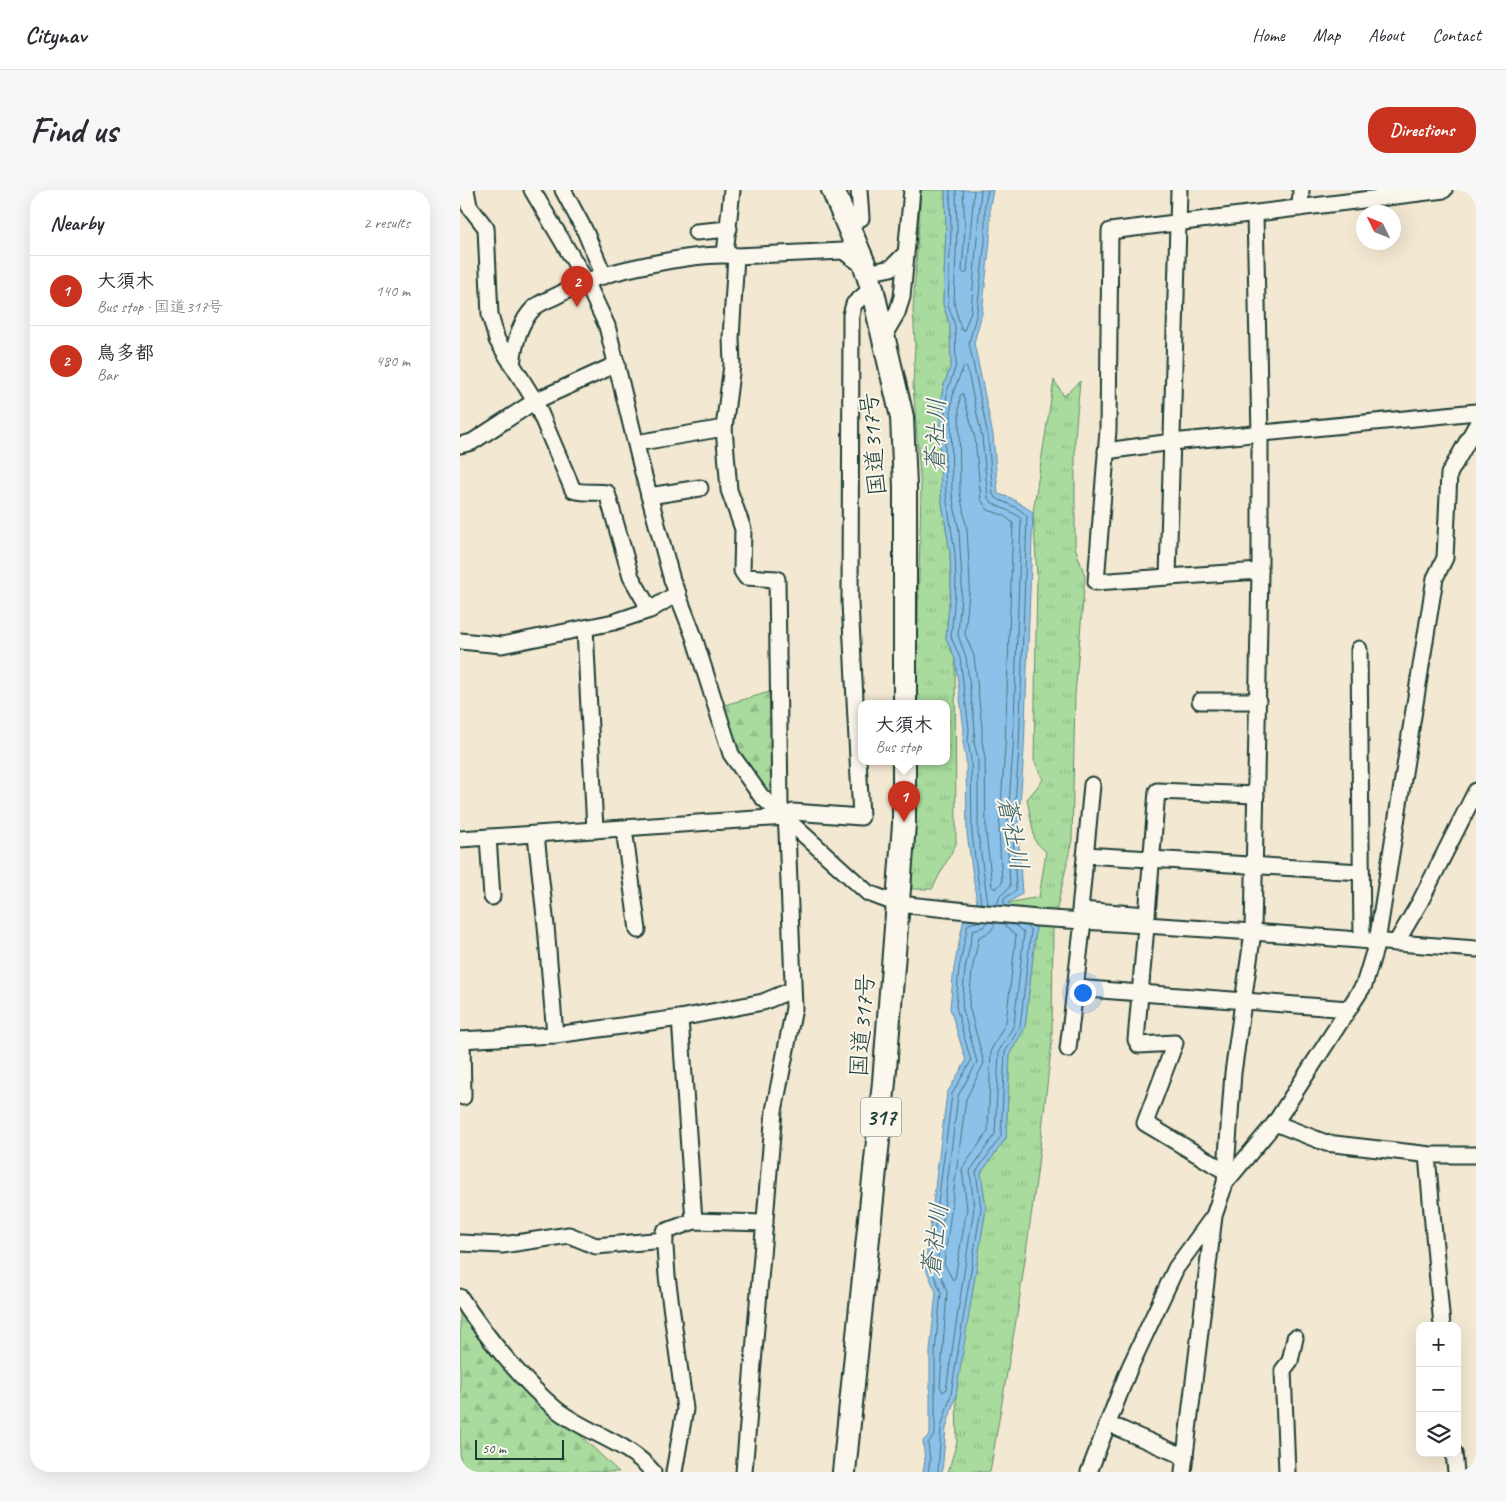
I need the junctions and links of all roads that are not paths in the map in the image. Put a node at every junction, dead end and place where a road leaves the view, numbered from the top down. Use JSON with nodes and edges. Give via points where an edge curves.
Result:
{"nodes":[{"id":1,"x":466,"y":190,"type":"edge"},
{"id":2,"x":532,"y":190,"type":"edge"},
{"id":3,"x":562,"y":190,"type":"edge"},
{"id":4,"x":732,"y":190,"type":"edge"},
{"id":5,"x":833,"y":190,"type":"edge"},
{"id":6,"x":859,"y":190,"type":"edge"},
{"id":7,"x":912,"y":190,"type":"edge"},
{"id":8,"x":1180,"y":190,"type":"edge"},
{"id":9,"x":1301,"y":190,"type":"edge"},
{"id":10,"x":1444,"y":190,"type":"edge"},
{"id":11,"x":1419,"y":192,"type":"edge"},
{"id":12,"x":1347,"y":196,"type":"edge"},
{"id":13,"x":1300,"y":208,"type":"junction"},
{"id":14,"x":1255,"y":214,"type":"junction"},
{"id":15,"x":1178,"y":223,"type":"junction"},
{"id":16,"x":847,"y":226,"type":"junction"},
{"id":17,"x":729,"y":229,"type":"junction"},
{"id":18,"x":696,"y":232,"type":"dead end"},
{"id":19,"x":731,"y":255,"type":"junction"},
{"id":20,"x":904,"y":255,"type":"junction"},
{"id":21,"x":866,"y":266,"type":"junction"},
{"id":22,"x":604,"y":276,"type":"junction"},
{"id":23,"x":586,"y":282,"type":"junction"},
{"id":24,"x":872,"y":288,"type":"junction"},
{"id":25,"x":884,"y":335,"type":"junction"},
{"id":26,"x":617,"y":364,"type":"junction"},
{"id":27,"x":512,"y":365,"type":"junction"},
{"id":28,"x":535,"y":401,"type":"junction"},
{"id":29,"x":1476,"y":412,"type":"edge"},
{"id":30,"x":1476,"y":426,"type":"edge"},
{"id":31,"x":724,"y":428,"type":"junction"},
{"id":32,"x":1260,"y":434,"type":"junction"},
{"id":33,"x":1172,"y":442,"type":"junction"},
{"id":34,"x":636,"y":443,"type":"junction"},
{"id":35,"x":460,"y":445,"type":"edge"},
{"id":36,"x":1106,"y":451,"type":"junction"},
{"id":37,"x":700,"y":488,"type":"dead end"},
{"id":38,"x":649,"y":496,"type":"junction"},
{"id":39,"x":1260,"y":570,"type":"junction"},
{"id":40,"x":1168,"y":577,"type":"junction"},
{"id":41,"x":678,"y":593,"type":"junction"},
{"id":42,"x":650,"y":610,"type":"junction"},
{"id":43,"x":585,"y":628,"type":"junction"},
{"id":44,"x":460,"y":642,"type":"edge"},
{"id":45,"x":1360,"y":649,"type":"dead end"},
{"id":46,"x":905,"y":700,"type":"edge"},
{"id":47,"x":1200,"y":701,"type":"dead end"},
{"id":48,"x":1258,"y":701,"type":"junction"},
{"id":49,"x":858,"y":758,"type":"edge"},
{"id":50,"x":858,"y":765,"type":"edge"},
{"id":51,"x":904,"y":765,"type":"edge"},
{"id":52,"x":1092,"y":785,"type":"dead end"},
{"id":53,"x":1476,"y":791,"type":"edge"},
{"id":54,"x":1256,"y":795,"type":"junction"},
{"id":55,"x":786,"y":817,"type":"junction"},
{"id":56,"x":624,"y":829,"type":"junction"},
{"id":57,"x":595,"y":830,"type":"junction"},
{"id":58,"x":536,"y":834,"type":"junction"},
{"id":59,"x":488,"y":837,"type":"junction"},
{"id":60,"x":460,"y":839,"type":"edge"},
{"id":61,"x":1086,"y":855,"type":"junction"},
{"id":62,"x":1151,"y":860,"type":"junction"},
{"id":63,"x":1254,"y":867,"type":"junction"},
{"id":64,"x":1361,"y":872,"type":"junction"},
{"id":65,"x":492,"y":897,"type":"dead end"},
{"id":66,"x":901,"y":905,"type":"junction"},
{"id":67,"x":1146,"y":920,"type":"junction"},
{"id":68,"x":1083,"y":921,"type":"junction"},
{"id":69,"x":638,"y":930,"type":"dead end"},
{"id":70,"x":1252,"y":932,"type":"junction"},
{"id":71,"x":1369,"y":941,"type":"junction"},
{"id":72,"x":1396,"y":943,"type":"junction"},
{"id":73,"x":1476,"y":949,"type":"edge"},
{"id":74,"x":1075,"y":988,"type":"junction"},
{"id":75,"x":792,"y":990,"type":"junction"},
{"id":76,"x":1140,"y":993,"type":"junction"},
{"id":77,"x":1243,"y":1001,"type":"junction"},
{"id":78,"x":1348,"y":1009,"type":"junction"},
{"id":79,"x":680,"y":1018,"type":"junction"},
{"id":80,"x":555,"y":1036,"type":"junction"},
{"id":81,"x":461,"y":1040,"type":"edge"},
{"id":82,"x":1068,"y":1049,"type":"dead end"},
{"id":83,"x":463,"y":1097,"type":"dead end"},
{"id":84,"x":1275,"y":1123,"type":"junction"},
{"id":85,"x":1427,"y":1155,"type":"junction"},
{"id":86,"x":1476,"y":1155,"type":"edge"},
{"id":87,"x":1225,"y":1177,"type":"junction"},
{"id":88,"x":1214,"y":1216,"type":"junction"},
{"id":89,"x":694,"y":1221,"type":"junction"},
{"id":90,"x":765,"y":1223,"type":"junction"},
{"id":91,"x":665,"y":1240,"type":"junction"},
{"id":92,"x":460,"y":1243,"type":"edge"},
{"id":93,"x":460,"y":1296,"type":"edge"},
{"id":94,"x":1442,"y":1322,"type":"edge"},
{"id":95,"x":1295,"y":1338,"type":"dead end"},
{"id":96,"x":1118,"y":1428,"type":"dead end"},
{"id":97,"x":1454,"y":1457,"type":"edge"},
{"id":98,"x":1184,"y":1464,"type":"edge"},
{"id":99,"x":653,"y":1472,"type":"edge"},
{"id":100,"x":674,"y":1472,"type":"edge"},
{"id":101,"x":744,"y":1472,"type":"edge"},
{"id":102,"x":844,"y":1472,"type":"edge"},
{"id":103,"x":1088,"y":1472,"type":"edge"},
{"id":104,"x":1287,"y":1472,"type":"edge"},
{"id":105,"x":1456,"y":1472,"type":"edge"}],
"edges":[{"from":1,"to":27,"type":"street","via":[[468,206],[486,228],[490,314],[497,340]]},
{"from":2,"to":23,"type":"street"},
{"from":3,"to":22,"type":"street","via":[[585,231]]},
{"from":4,"to":17,"type":"street"},
{"from":5,"to":16,"type":"highway","name":"国道317号"},
{"from":6,"to":16,"type":"street","via":[[861,218]]},
{"from":7,"to":20,"type":"street"},
{"from":8,"to":15,"type":"street"},
{"from":9,"to":13,"type":"street"},
{"from":10,"to":11,"type":"street"},
{"from":11,"to":12,"type":"street"},
{"from":12,"to":13,"type":"street"},
{"from":13,"to":14,"type":"street"},
{"from":14,"to":15,"type":"street"},
{"from":14,"to":32,"type":"street"},
{"from":15,"to":33,"type":"street"},
{"from":15,"to":36,"type":"street","via":[[1110,231]]},
{"from":16,"to":21,"type":"highway","name":"国道317号"},
{"from":17,"to":18,"type":"street"},
{"from":17,"to":19,"type":"street"},
{"from":19,"to":21,"type":"street","via":[[843,251]]},
{"from":19,"to":22,"type":"street","via":[[669,261]]},
{"from":19,"to":31,"type":"street","via":[[732,365]]},
{"from":20,"to":21,"type":"street","via":[[883,272],[872,272]]},
{"from":20,"to":25,"type":"street","via":[[902,297],[897,314]]},
{"from":21,"to":24,"type":"highway","name":"国道317号"},
{"from":22,"to":23,"type":"street"},
{"from":23,"to":26,"type":"street","via":[[608,326]]},
{"from":23,"to":27,"type":"street","via":[[534,307],[514,344]]},
{"from":24,"to":25,"type":"highway","name":"国道317号"},
{"from":24,"to":49,"type":"street","via":[[854,304],[851,315],[850,602]]},
{"from":25,"to":46,"type":"highway","name":"国道317号","via":[[902,417]]},
{"from":26,"to":28,"type":"street"},
{"from":26,"to":34,"type":"street"},
{"from":27,"to":28,"type":"street"},
{"from":28,"to":35,"type":"street","via":[[472,442]]},
{"from":28,"to":42,"type":"street","via":[[573,490],[607,494],[631,577]]},
{"from":29,"to":32,"type":"street"},
{"from":30,"to":71,"type":"street","via":[[1449,474],[1445,558],[1435,578]]},
{"from":31,"to":34,"type":"street"},
{"from":31,"to":55,"type":"street","via":[[729,490],[743,530],[742,571],[746,577],[778,579],[780,806]]},
{"from":32,"to":33,"type":"street"},
{"from":32,"to":39,"type":"street"},
{"from":33,"to":36,"type":"street"},
{"from":33,"to":40,"type":"street"},
{"from":34,"to":38,"type":"street"},
{"from":36,"to":40,"type":"street","via":[[1096,582]]},
{"from":37,"to":38,"type":"street"},
{"from":38,"to":41,"type":"street"},
{"from":39,"to":40,"type":"street"},
{"from":39,"to":48,"type":"street"},
{"from":41,"to":42,"type":"street"},
{"from":41,"to":55,"type":"street","via":[[730,754],[761,796]]},
{"from":42,"to":43,"type":"street"},
{"from":43,"to":44,"type":"street","via":[[502,645]]},
{"from":43,"to":57,"type":"street"},
{"from":45,"to":64,"type":"street"},
{"from":47,"to":48,"type":"street"},
{"from":48,"to":54,"type":"street"},
{"from":50,"to":55,"type":"street","via":[[861,817],[793,812]]},
{"from":51,"to":66,"type":"highway","name":"国道317号","number":"317"},
{"from":52,"to":61,"type":"street"},
{"from":53,"to":72,"type":"street"},
{"from":54,"to":62,"type":"street","via":[[1157,791]]},
{"from":54,"to":63,"type":"street"},
{"from":55,"to":56,"type":"street"},
{"from":55,"to":66,"type":"street","via":[[868,893]]},
{"from":55,"to":75,"type":"street"},
{"from":56,"to":57,"type":"street"},
{"from":56,"to":69,"type":"street"},
{"from":57,"to":58,"type":"street"},
{"from":58,"to":59,"type":"street"},
{"from":58,"to":80,"type":"street"},
{"from":59,"to":60,"type":"street"},
{"from":59,"to":65,"type":"street"},
{"from":61,"to":62,"type":"street"},
{"from":61,"to":67,"type":"street","via":[[1080,910]]},
{"from":62,"to":63,"type":"street"},
{"from":62,"to":67,"type":"street"},
{"from":63,"to":64,"type":"street"},
{"from":63,"to":70,"type":"street"},
{"from":64,"to":71,"type":"street"},
{"from":66,"to":68,"type":"street"},
{"from":66,"to":102,"type":"highway","name":"国道317号","number":"317"},
{"from":67,"to":68,"type":"street"},
{"from":67,"to":70,"type":"street"},
{"from":67,"to":76,"type":"street"},
{"from":68,"to":74,"type":"street"},
{"from":70,"to":71,"type":"street"},
{"from":70,"to":77,"type":"street"},
{"from":71,"to":72,"type":"street"},
{"from":71,"to":78,"type":"street","via":[[1364,985]]},
{"from":72,"to":73,"type":"street"},
{"from":74,"to":76,"type":"street"},
{"from":74,"to":82,"type":"street"},
{"from":75,"to":79,"type":"street","via":[[763,1002]]},
{"from":75,"to":90,"type":"street","via":[[794,1008],[774,1111]]},
{"from":76,"to":77,"type":"street"},
{"from":76,"to":87,"type":"street","via":[[1136,1040],[1139,1045],[1175,1043],[1145,1123]]},
{"from":77,"to":78,"type":"street"},
{"from":77,"to":87,"type":"street","via":[[1233,1073]]},
{"from":78,"to":84,"type":"street"},
{"from":79,"to":80,"type":"street"},
{"from":79,"to":89,"type":"street"},
{"from":80,"to":81,"type":"street"},
{"from":81,"to":83,"type":"street"},
{"from":84,"to":85,"type":"street","via":[[1326,1143]]},
{"from":84,"to":87,"type":"street"},
{"from":85,"to":86,"type":"street"},
{"from":85,"to":94,"type":"street"},
{"from":87,"to":88,"type":"street"},
{"from":88,"to":98,"type":"street"},
{"from":88,"to":103,"type":"street","via":[[1176,1268],[1129,1369]]},
{"from":89,"to":90,"type":"street"},
{"from":89,"to":91,"type":"street","via":[[664,1232]]},
{"from":90,"to":101,"type":"street"},
{"from":91,"to":92,"type":"street","via":[[596,1246],[569,1235],[502,1245]]},
{"from":91,"to":100,"type":"street","via":[[685,1409]]},
{"from":93,"to":99,"type":"street","via":[[477,1323],[514,1367],[558,1410],[642,1458]]},
{"from":95,"to":104,"type":"street","via":[[1290,1361],[1283,1370]]},
{"from":96,"to":98,"type":"street"},
{"from":97,"to":105,"type":"street"}]}
